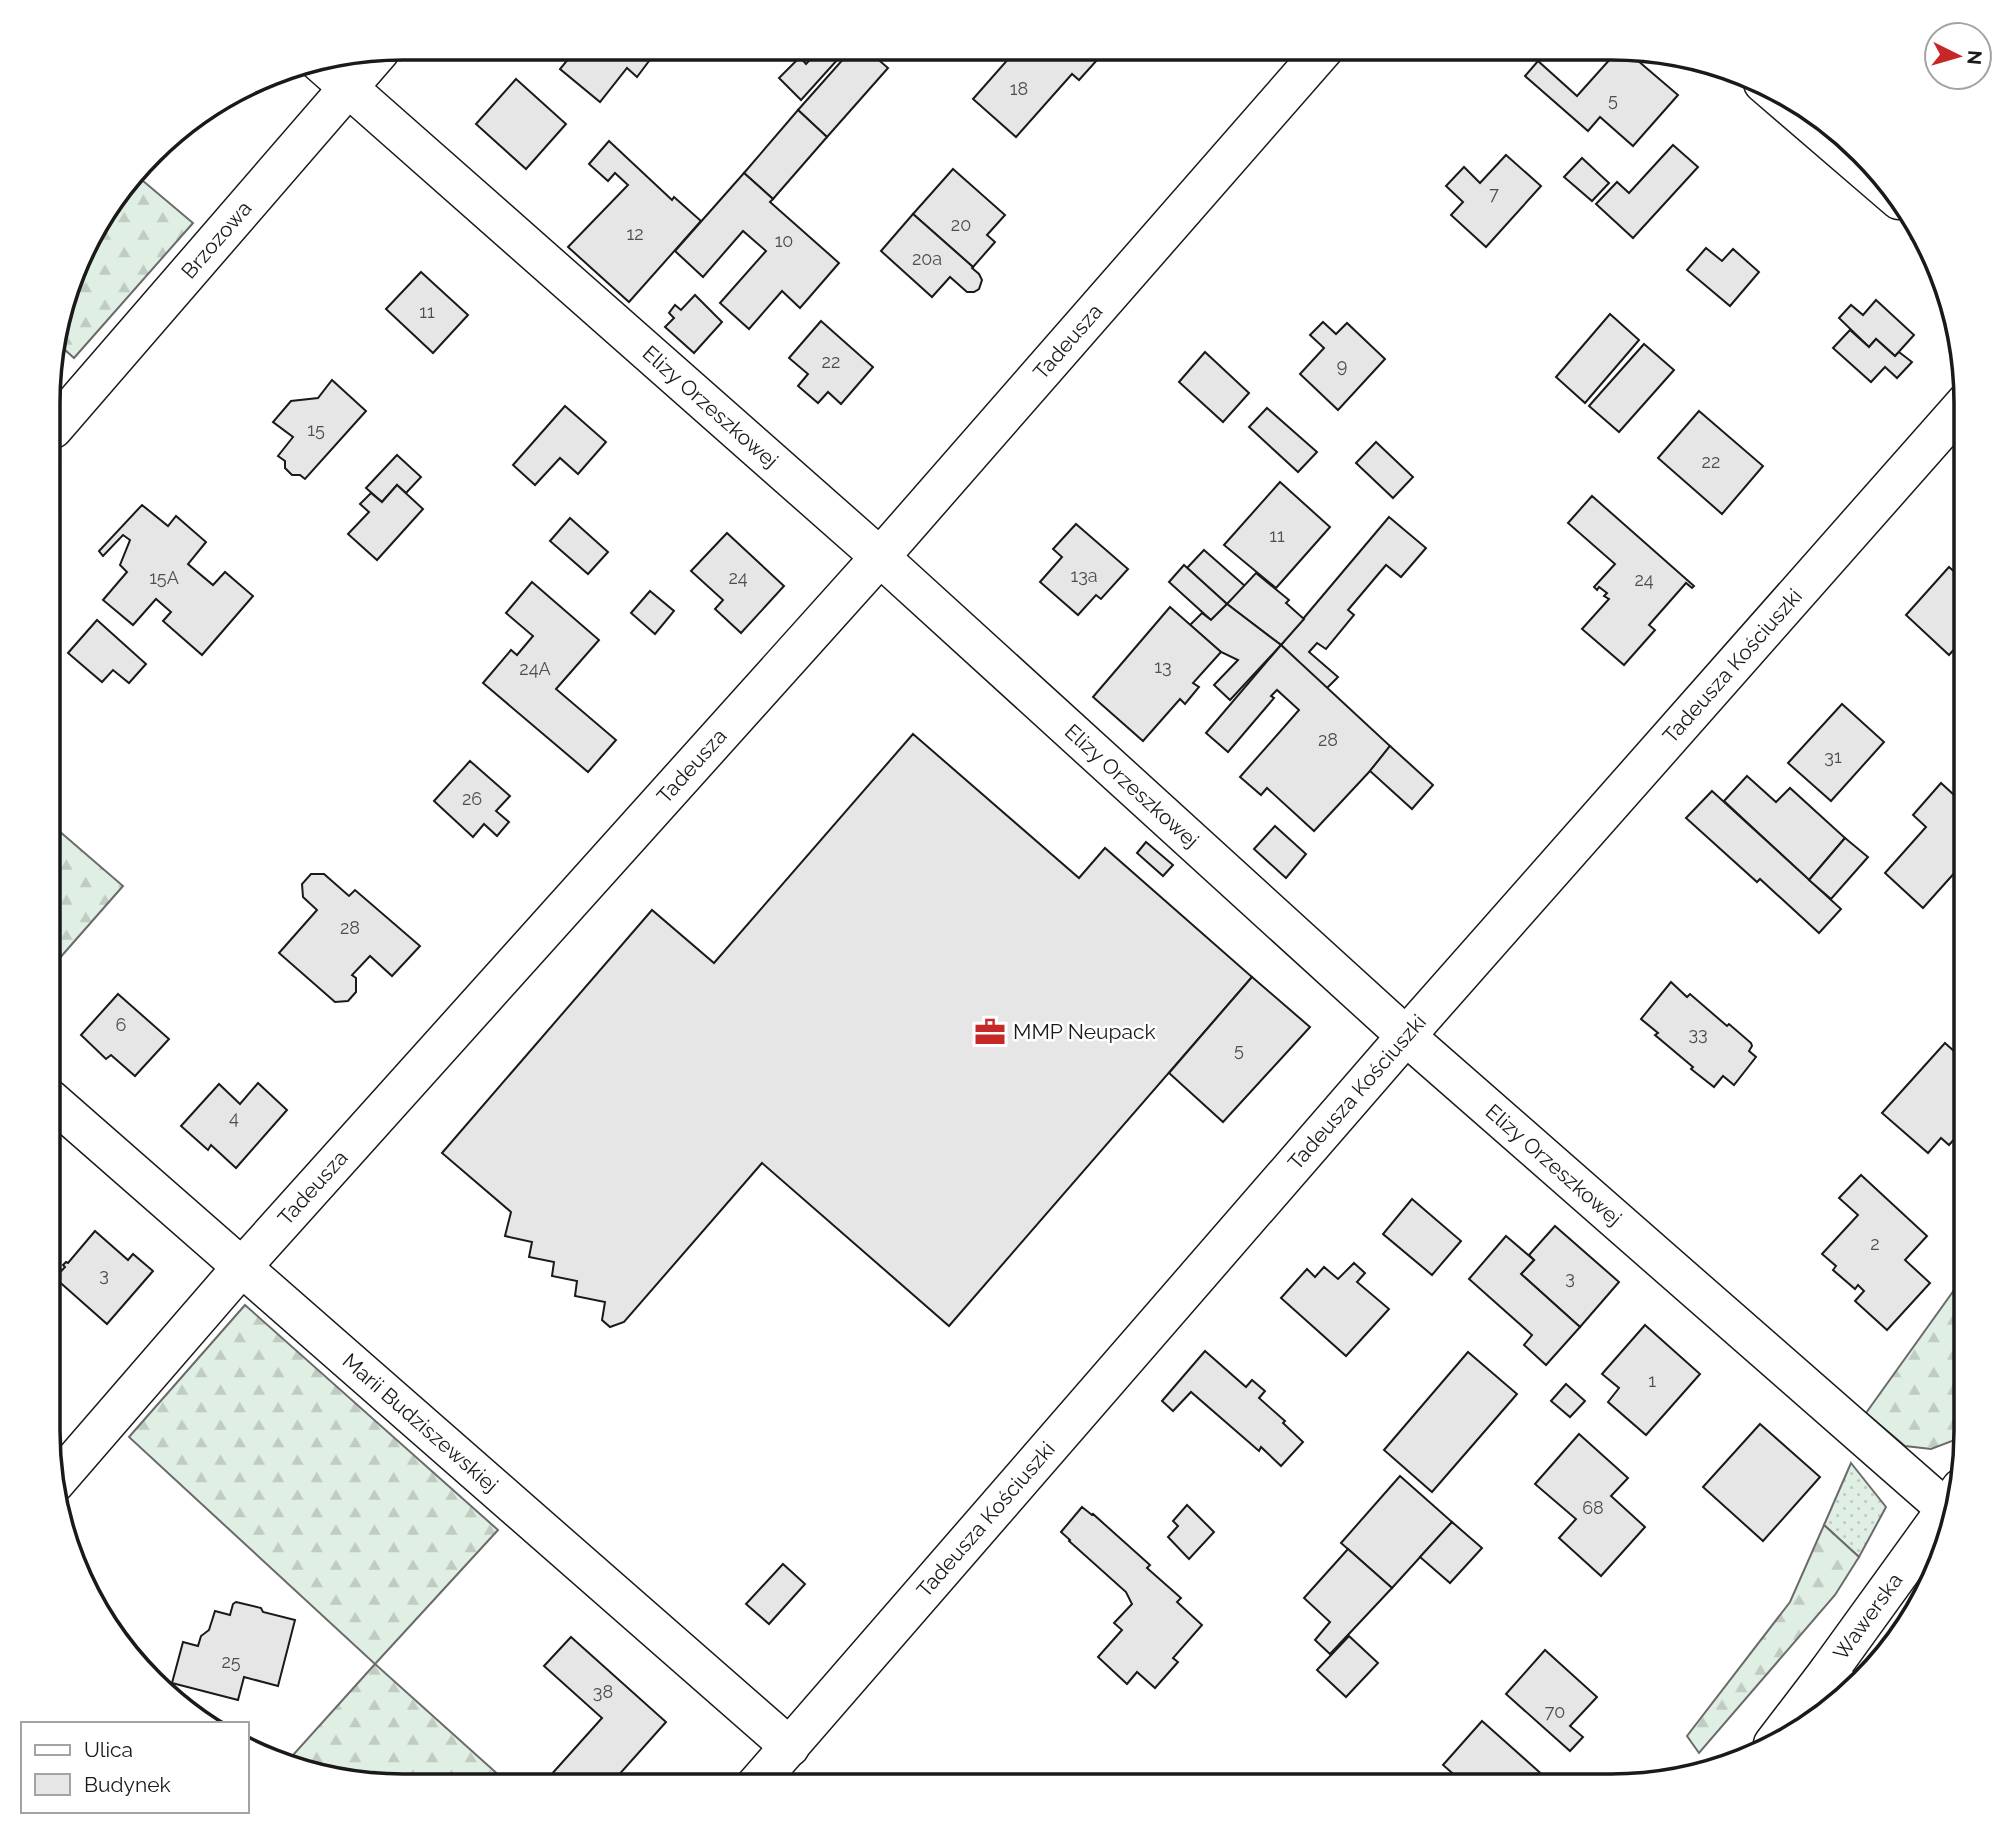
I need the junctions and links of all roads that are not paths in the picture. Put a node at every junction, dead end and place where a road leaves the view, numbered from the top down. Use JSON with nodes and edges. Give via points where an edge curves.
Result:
{"nodes":[{"id":1,"x":1315,"y":60,"type":"edge"},
{"id":2,"x":372,"y":61,"type":"edge"},
{"id":3,"x":327,"y":68,"type":"edge"},
{"id":4,"x":349,"y":87,"type":"junction"},
{"id":5,"x":1803,"y":118,"type":"edge"},
{"id":6,"x":1864,"y":170,"type":"edge"},
{"id":7,"x":1954,"y":416,"type":"edge"},
{"id":8,"x":60,"y":422,"type":"edge"},
{"id":9,"x":880,"y":557,"type":"junction"},
{"id":10,"x":1406,"y":1037,"type":"junction"},
{"id":11,"x":60,"y":1107,"type":"edge"},
{"id":12,"x":242,"y":1268,"type":"junction"},
{"id":13,"x":62,"y":1475,"type":"edge"},
{"id":14,"x":1949,"y":1494,"type":"edge"},
{"id":15,"x":1945,"y":1513,"type":"edge"},
{"id":16,"x":1838,"y":1684,"type":"edge"},
{"id":17,"x":1803,"y":1716,"type":"edge"},
{"id":18,"x":790,"y":1747,"type":"junction"},
{"id":19,"x":766,"y":1774,"type":"edge"}],
"edges":[{"from":1,"to":9,"type":"street","name":"Tadeusza"},
{"from":2,"to":4,"type":"street","name":"Brzozowa"},
{"from":3,"to":4,"type":"street","name":"Elizy Orzeszkowej"},
{"from":4,"to":8,"type":"street","name":"Brzozowa"},
{"from":4,"to":9,"type":"street","name":"Elizy Orzeszkowej"},
{"from":5,"to":6,"type":"street"},
{"from":7,"to":10,"type":"street","name":"Tadeusza Kościuszki"},
{"from":9,"to":10,"type":"street","name":"Elizy Orzeszkowej"},
{"from":9,"to":12,"type":"street","name":"Tadeusza"},
{"from":10,"to":14,"type":"street","name":"Elizy Orzeszkowej"},
{"from":10,"to":18,"type":"street","name":"Tadeusza Kościuszki"},
{"from":11,"to":12,"type":"street","name":"Marii Budziszewskiej"},
{"from":12,"to":13,"type":"street","name":"Tadeusza"},
{"from":12,"to":18,"type":"street","name":"Marii Budziszewskiej"},
{"from":15,"to":16,"type":"street","name":"Wawerska"},
{"from":16,"to":17,"type":"street","name":"Wawerska"},
{"from":18,"to":19,"type":"street","name":"Tadeusza Kościuszki"}]}
